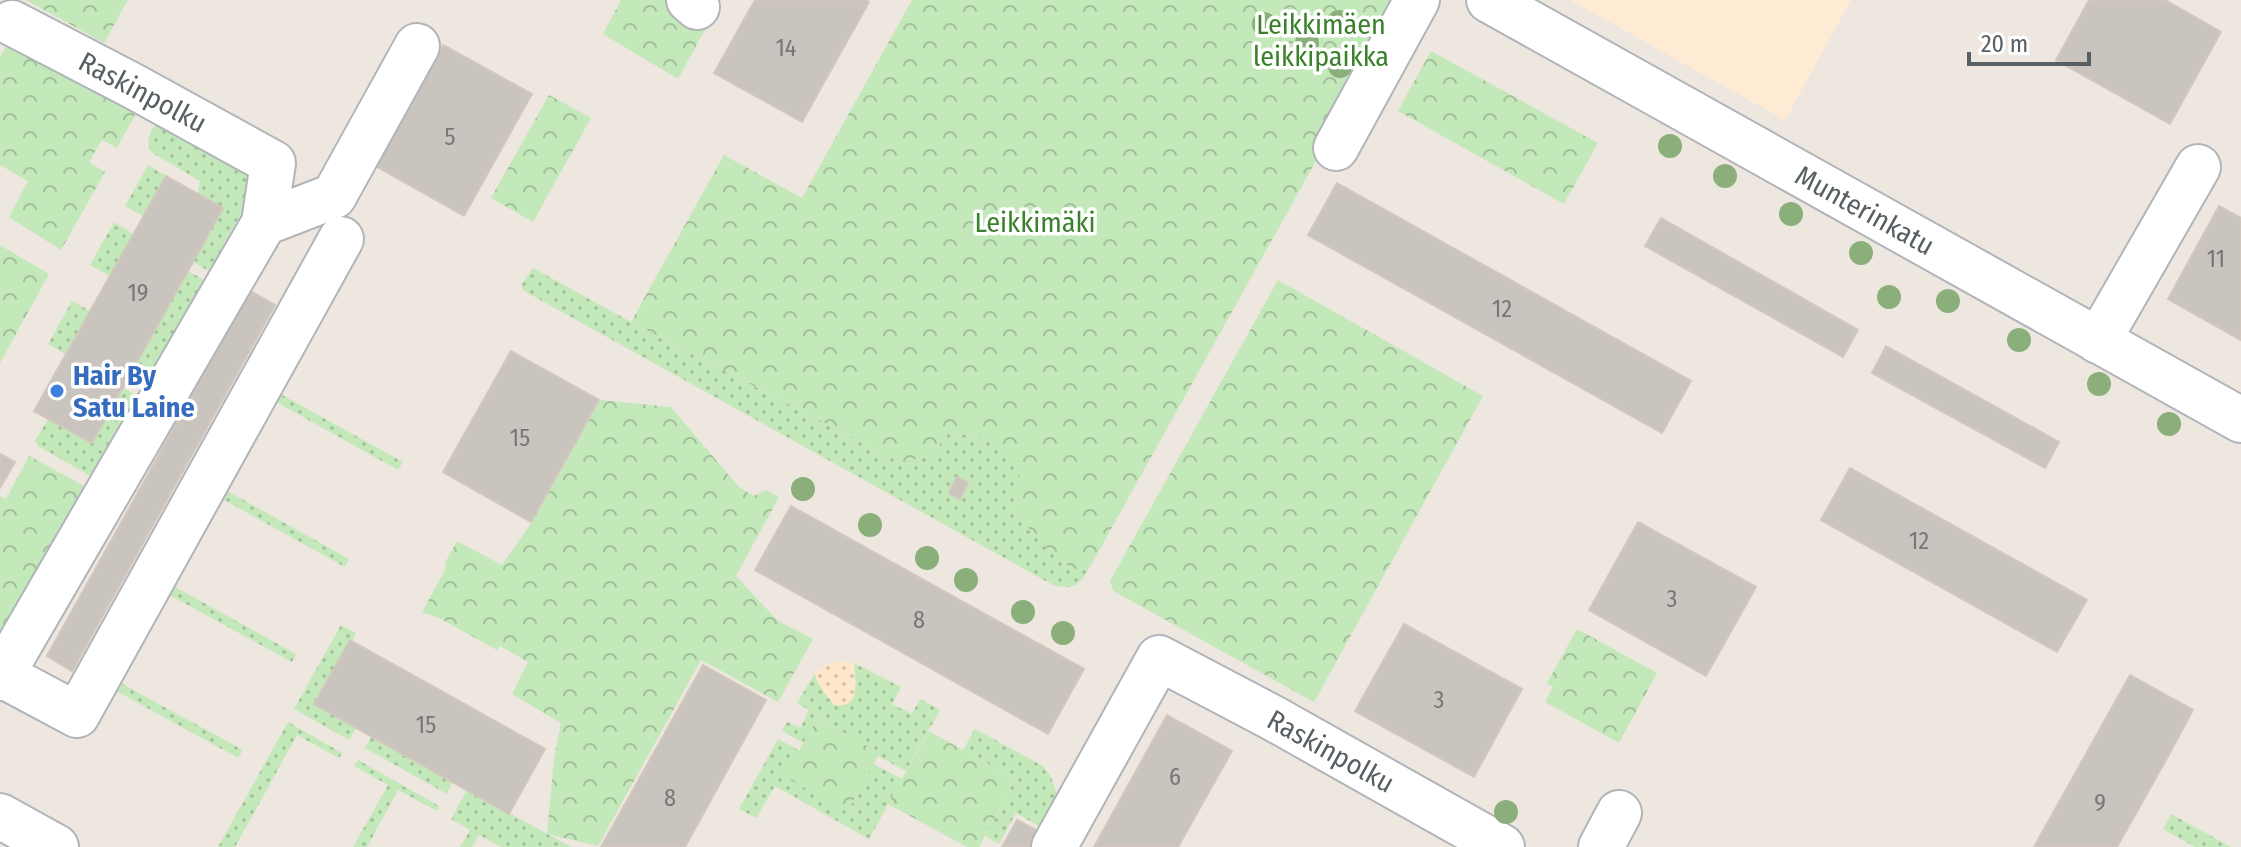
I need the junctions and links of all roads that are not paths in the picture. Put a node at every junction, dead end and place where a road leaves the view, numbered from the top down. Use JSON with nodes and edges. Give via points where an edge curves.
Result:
{"nodes":[{"id":1,"x":1417,"y":0,"type":"edge"},
{"id":2,"x":1489,"y":0,"type":"edge"},
{"id":3,"x":12,"y":23,"type":"dead end"},
{"id":4,"x":417,"y":46,"type":"dead end"},
{"id":5,"x":1336,"y":148,"type":"dead end"},
{"id":6,"x":2198,"y":167,"type":"dead end"},
{"id":7,"x":264,"y":223,"type":"junction"},
{"id":8,"x":341,"y":239,"type":"dead end"},
{"id":9,"x":2098,"y":341,"type":"junction"},
{"id":10,"x":2241,"y":420,"type":"edge"},
{"id":11,"x":1,"y":676,"type":"edge"},
{"id":12,"x":0,"y":816,"type":"edge"},
{"id":13,"x":56,"y":847,"type":"edge"},
{"id":14,"x":1054,"y":847,"type":"edge"},
{"id":15,"x":1502,"y":847,"type":"edge"}],
"edges":[{"from":1,"to":5,"type":"street"},
{"from":2,"to":9,"type":"street","name":"Munterinkatu"},
{"from":3,"to":7,"type":"street","name":"Raskinpolku","via":[[273,163]]},
{"from":4,"to":7,"type":"street","via":[[334,196]]},
{"from":6,"to":9,"type":"street"},
{"from":7,"to":11,"type":"street"},
{"from":8,"to":11,"type":"street","via":[[77,715]]},
{"from":9,"to":10,"type":"street","name":"Munterinkatu"},
{"from":12,"to":13,"type":"street"},
{"from":14,"to":15,"type":"street","name":"Raskinpolku","via":[[1159,658]]}]}
